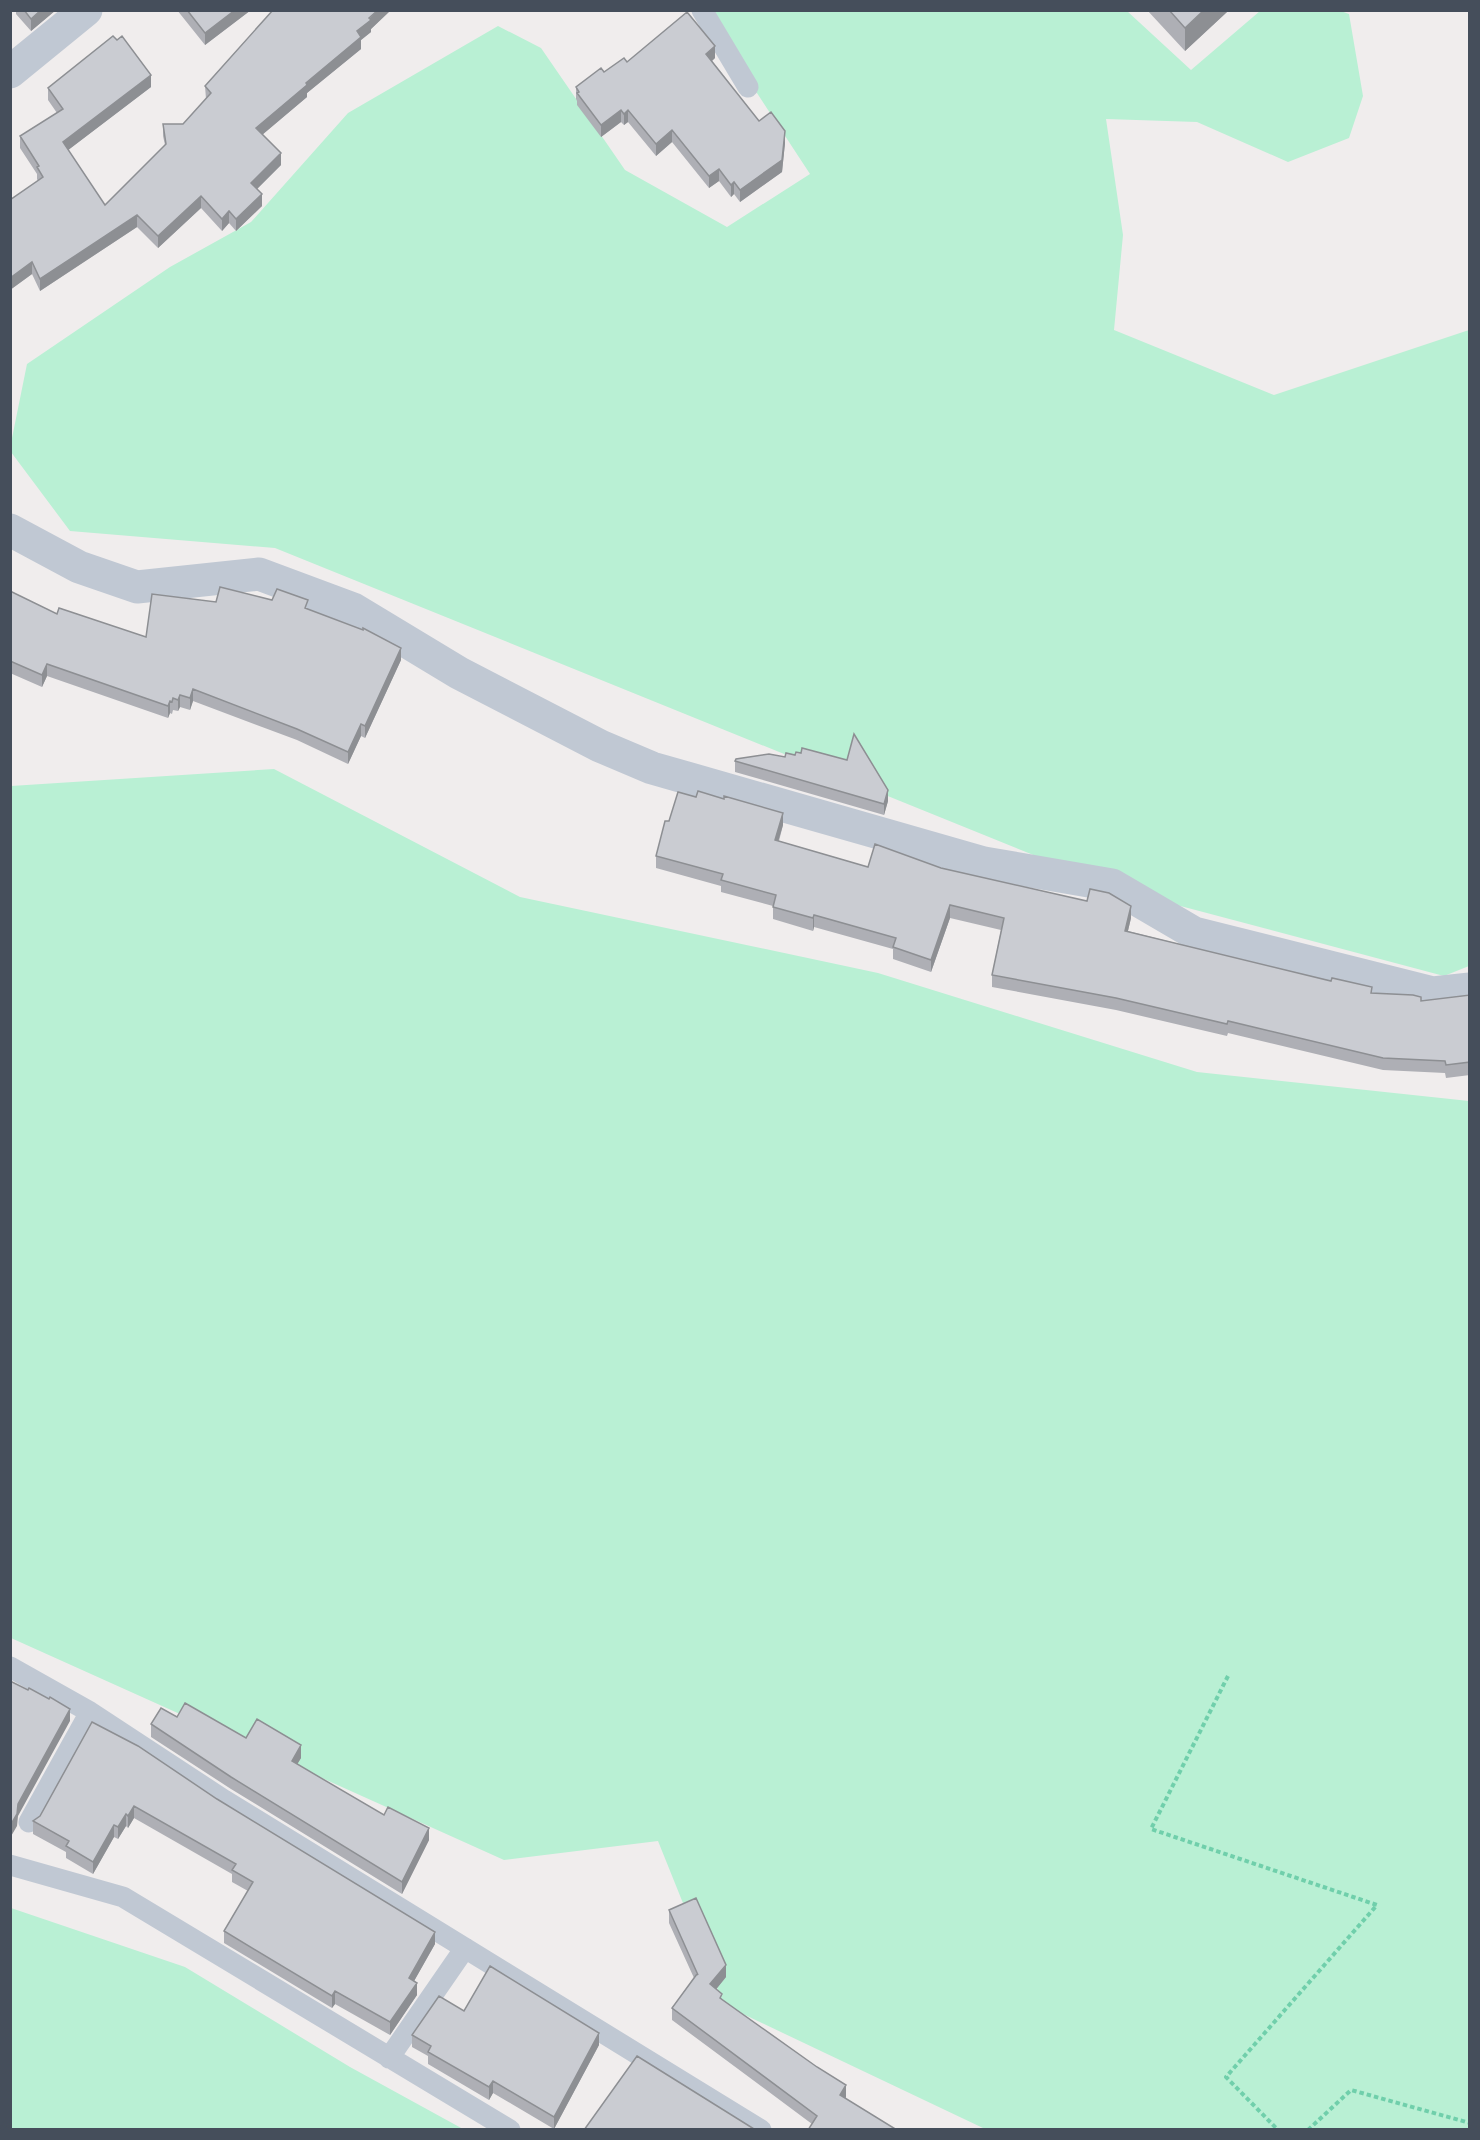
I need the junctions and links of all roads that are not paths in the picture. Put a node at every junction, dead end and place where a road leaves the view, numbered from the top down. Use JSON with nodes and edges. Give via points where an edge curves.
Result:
{"nodes":[{"id":1,"x":86,"y":10,"type":"edge"},
{"id":2,"x":702,"y":10,"type":"edge"},
{"id":3,"x":10,"y":72,"type":"edge"},
{"id":4,"x":748,"y":87,"type":"dead end"},
{"id":5,"x":10,"y":530,"type":"edge"},
{"id":6,"x":1470,"y":989,"type":"edge"},
{"id":7,"x":10,"y":1667,"type":"edge"},
{"id":8,"x":90,"y":1712,"type":"junction"},
{"id":9,"x":29,"y":1822,"type":"dead end"},
{"id":10,"x":10,"y":1865,"type":"edge"},
{"id":11,"x":465,"y":1948,"type":"junction"},
{"id":12,"x":389,"y":2058,"type":"junction"},
{"id":13,"x":510,"y":2130,"type":"edge"},
{"id":14,"x":761,"y":2130,"type":"edge"}],
"edges":[{"from":1,"to":3,"type":"street"},
{"from":2,"to":4,"type":"lane"},
{"from":5,"to":6,"type":"street","via":[[79,567],[137,587],[259,574],[353,609],[459,673],[600,746],[652,768],[984,863],[1112,885],[1194,933],[1433,993]]},
{"from":7,"to":8,"type":"lane"},
{"from":8,"to":9,"type":"lane"},
{"from":8,"to":11,"type":"lane","via":[[224,1800]]},
{"from":10,"to":12,"type":"lane","via":[[123,1897]]},
{"from":11,"to":12,"type":"lane"},
{"from":11,"to":14,"type":"lane"},
{"from":12,"to":13,"type":"lane"}]}
